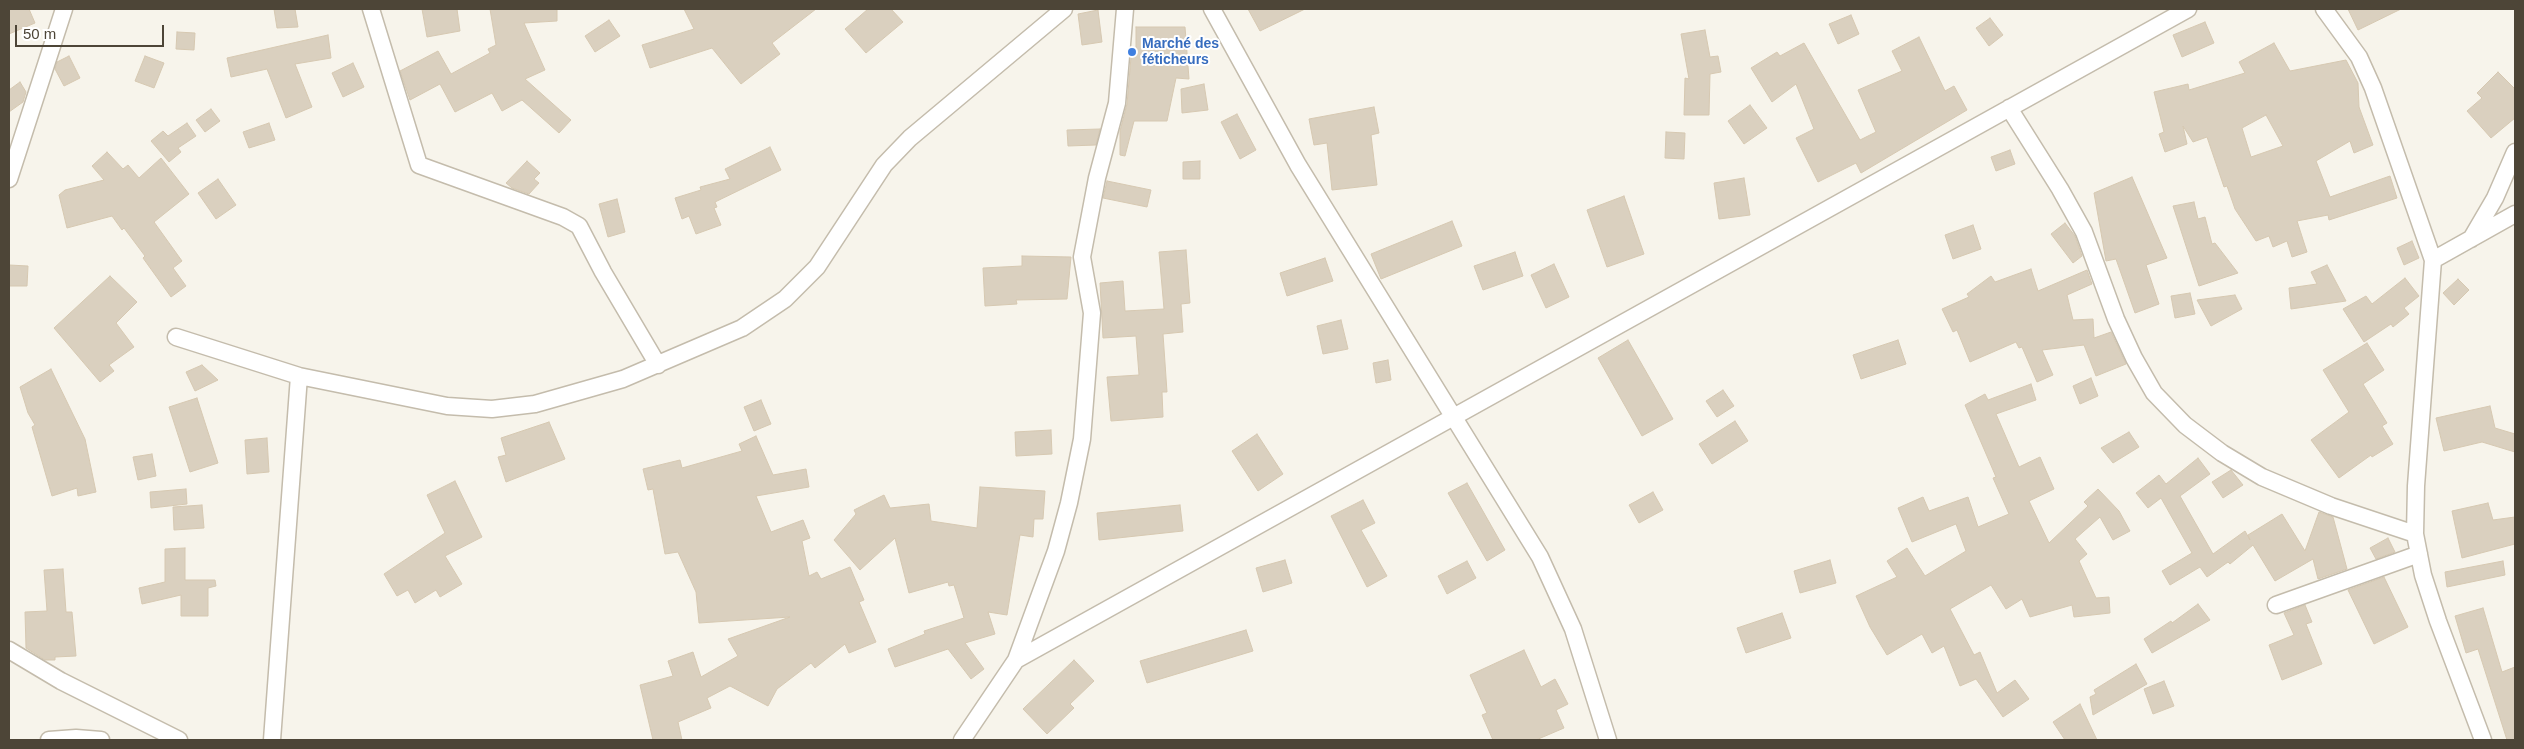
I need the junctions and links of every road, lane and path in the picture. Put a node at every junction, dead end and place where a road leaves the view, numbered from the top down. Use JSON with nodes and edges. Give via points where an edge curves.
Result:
{"nodes":[{"id":1,"x":64,"y":9,"type":"edge"},
{"id":2,"x":371,"y":9,"type":"edge"},
{"id":3,"x":1064,"y":9,"type":"edge"},
{"id":4,"x":1124,"y":9,"type":"edge"},
{"id":5,"x":1212,"y":9,"type":"edge"},
{"id":6,"x":2188,"y":9,"type":"edge"},
{"id":7,"x":2324,"y":9,"type":"edge"},
{"id":8,"x":2008,"y":108,"type":"junction"},
{"id":9,"x":2515,"y":152,"type":"edge"},
{"id":10,"x":9,"y":179,"type":"edge"},
{"id":11,"x":2515,"y":214,"type":"edge"},
{"id":12,"x":2471,"y":239,"type":"junction"},
{"id":13,"x":2433,"y":260,"type":"junction"},
{"id":14,"x":176,"y":337,"type":"dead end"},
{"id":15,"x":658,"y":365,"type":"junction"},
{"id":16,"x":299,"y":376,"type":"junction"},
{"id":17,"x":1455,"y":416,"type":"junction"},
{"id":18,"x":2415,"y":534,"type":"junction"},
{"id":19,"x":2419,"y":554,"type":"junction"},
{"id":20,"x":2276,"y":605,"type":"dead end"},
{"id":21,"x":9,"y":650,"type":"edge"},
{"id":22,"x":1016,"y":660,"type":"junction"},
{"id":23,"x":50,"y":740,"type":"edge"},
{"id":24,"x":101,"y":740,"type":"edge"},
{"id":25,"x":179,"y":740,"type":"edge"},
{"id":26,"x":272,"y":740,"type":"edge"},
{"id":27,"x":962,"y":740,"type":"edge"},
{"id":28,"x":1608,"y":740,"type":"edge"},
{"id":29,"x":2483,"y":740,"type":"edge"}],
"edges":[{"from":1,"to":10,"type":"street"},
{"from":2,"to":15,"type":"street","via":[[419,165],[563,217],[579,226]]},
{"from":3,"to":15,"type":"street","via":[[910,138],[884,165],[817,267],[785,299],[742,328]]},
{"from":4,"to":22,"type":"street","via":[[1117,103],[1082,257],[1092,313],[1082,439],[1056,551]]},
{"from":5,"to":17,"type":"street","via":[[1298,165]]},
{"from":6,"to":8,"type":"street"},
{"from":7,"to":13,"type":"street","via":[[2359,57],[2373,88]]},
{"from":8,"to":17,"type":"street"},
{"from":8,"to":18,"type":"street","via":[[2084,232],[2116,319],[2154,393],[2185,425],[2262,477],[2331,506]]},
{"from":9,"to":12,"type":"street","via":[[2495,198]]},
{"from":11,"to":12,"type":"street"},
{"from":12,"to":13,"type":"street"},
{"from":13,"to":18,"type":"street"},
{"from":14,"to":16,"type":"street"},
{"from":15,"to":16,"type":"street","via":[[623,379],[535,404],[492,409],[447,406]]},
{"from":16,"to":26,"type":"street"},
{"from":17,"to":22,"type":"street"},
{"from":17,"to":28,"type":"street","via":[[1540,558],[1573,629]]},
{"from":18,"to":19,"type":"street"},
{"from":19,"to":20,"type":"street"},
{"from":19,"to":29,"type":"street","via":[[2438,621]]},
{"from":21,"to":25,"type":"street","via":[[61,681]]},
{"from":22,"to":27,"type":"street"},
{"from":23,"to":24,"type":"street"}]}
